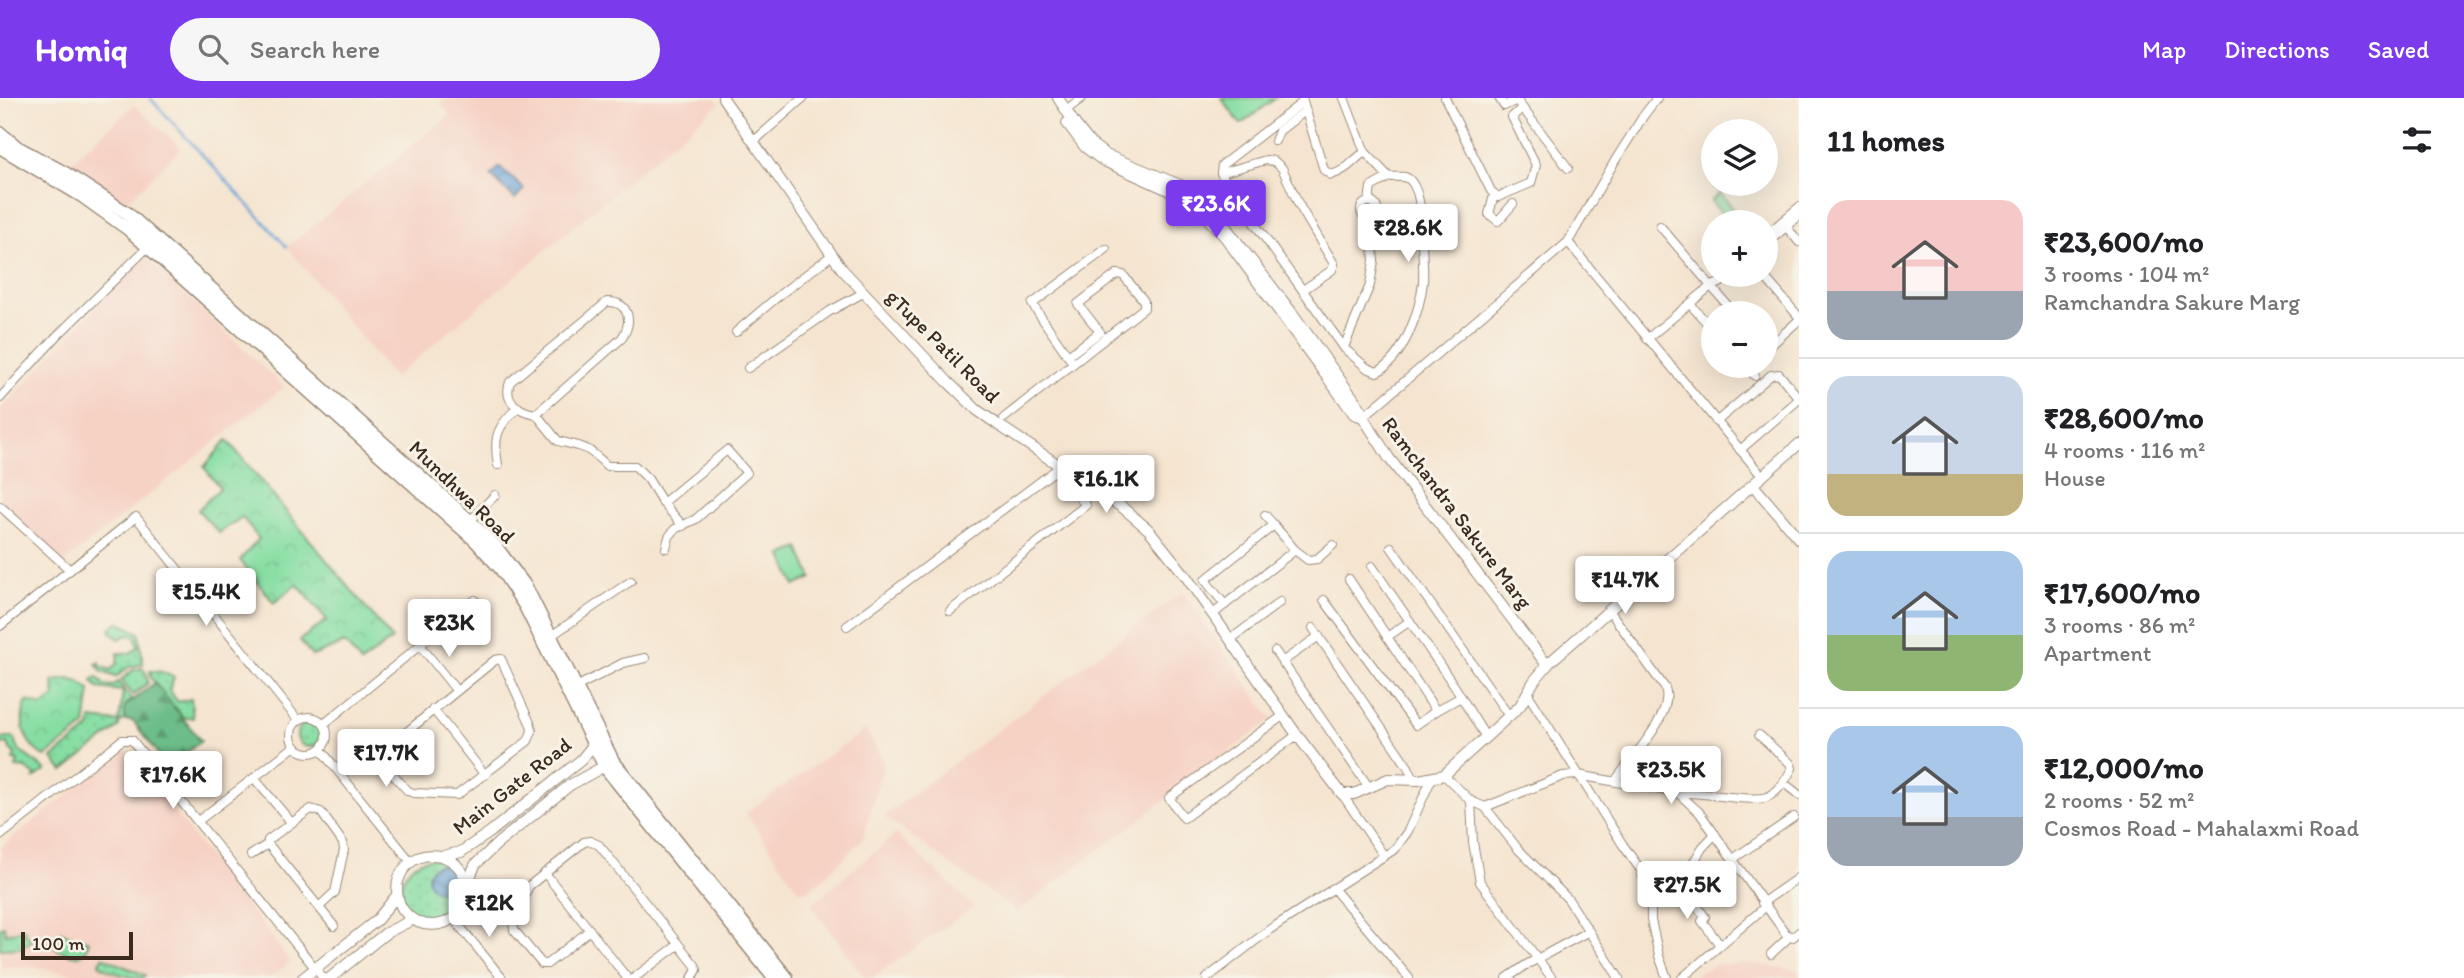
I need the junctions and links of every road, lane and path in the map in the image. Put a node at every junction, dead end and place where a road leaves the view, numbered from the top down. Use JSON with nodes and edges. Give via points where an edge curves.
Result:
{"nodes":[{"id":1,"x":723,"y":98,"type":"edge"},
{"id":2,"x":803,"y":98,"type":"edge"},
{"id":3,"x":1050,"y":98,"type":"edge"},
{"id":4,"x":1058,"y":98,"type":"edge"},
{"id":5,"x":1082,"y":98,"type":"edge"},
{"id":6,"x":1344,"y":98,"type":"edge"},
{"id":7,"x":1445,"y":98,"type":"edge"},
{"id":8,"x":1499,"y":98,"type":"edge"},
{"id":9,"x":1657,"y":98,"type":"edge"},
{"id":10,"x":1518,"y":102,"type":"edge"},
{"id":11,"x":1303,"y":104,"type":"edge"},
{"id":12,"x":1066,"y":110,"type":"junction"},
{"id":13,"x":0,"y":133,"type":"edge"},
{"id":14,"x":1275,"y":141,"type":"dead end"},
{"id":15,"x":753,"y":142,"type":"junction"},
{"id":16,"x":5,"y":147,"type":"edge"},
{"id":17,"x":1365,"y":152,"type":"junction"},
{"id":18,"x":1568,"y":168,"type":"dead end"},
{"id":19,"x":1220,"y":173,"type":"junction"},
{"id":20,"x":1389,"y":177,"type":"junction"},
{"id":21,"x":1153,"y":179,"type":"junction"},
{"id":22,"x":1494,"y":195,"type":"junction"},
{"id":23,"x":1513,"y":204,"type":"dead end"},
{"id":24,"x":1799,"y":207,"type":"edge"},
{"id":25,"x":1799,"y":216,"type":"edge"},
{"id":26,"x":1784,"y":224,"type":"junction"},
{"id":27,"x":1660,"y":226,"type":"dead end"},
{"id":28,"x":1778,"y":228,"type":"edge"},
{"id":29,"x":1778,"y":231,"type":"edge"},
{"id":30,"x":1568,"y":242,"type":"junction"},
{"id":31,"x":1799,"y":242,"type":"edge"},
{"id":32,"x":152,"y":243,"type":"junction"},
{"id":33,"x":1105,"y":248,"type":"dead end"},
{"id":34,"x":832,"y":255,"type":"junction"},
{"id":35,"x":1701,"y":267,"type":"edge"},
{"id":36,"x":1708,"y":287,"type":"edge"},
{"id":37,"x":1773,"y":287,"type":"edge"},
{"id":38,"x":1303,"y":290,"type":"junction"},
{"id":39,"x":863,"y":293,"type":"junction"},
{"id":40,"x":1690,"y":304,"type":"junction"},
{"id":41,"x":1701,"y":316,"type":"edge"},
{"id":42,"x":1799,"y":319,"type":"edge"},
{"id":43,"x":736,"y":332,"type":"dead end"},
{"id":44,"x":1647,"y":339,"type":"junction"},
{"id":45,"x":1778,"y":339,"type":"edge"},
{"id":46,"x":1344,"y":348,"type":"junction"},
{"id":47,"x":1068,"y":356,"type":"junction"},
{"id":48,"x":1074,"y":364,"type":"junction"},
{"id":49,"x":748,"y":369,"type":"dead end"},
{"id":50,"x":0,"y":398,"type":"edge"},
{"id":51,"x":518,"y":407,"type":"junction"},
{"id":52,"x":536,"y":414,"type":"junction"},
{"id":53,"x":1363,"y":417,"type":"junction"},
{"id":54,"x":1004,"y":418,"type":"dead end"},
{"id":55,"x":1716,"y":422,"type":"junction"},
{"id":56,"x":1799,"y":444,"type":"edge"},
{"id":57,"x":1740,"y":450,"type":"junction"},
{"id":58,"x":498,"y":465,"type":"dead end"},
{"id":59,"x":1058,"y":469,"type":"junction"},
{"id":60,"x":1762,"y":476,"type":"junction"},
{"id":61,"x":1753,"y":485,"type":"junction"},
{"id":62,"x":495,"y":495,"type":"dead end"},
{"id":63,"x":663,"y":503,"type":"junction"},
{"id":64,"x":0,"y":506,"type":"edge"},
{"id":65,"x":1265,"y":515,"type":"dead end"},
{"id":66,"x":470,"y":521,"type":"junction"},
{"id":67,"x":1275,"y":525,"type":"junction"},
{"id":68,"x":683,"y":526,"type":"junction"},
{"id":69,"x":1799,"y":539,"type":"edge"},
{"id":70,"x":1333,"y":545,"type":"dead end"},
{"id":71,"x":1391,"y":547,"type":"dead end"},
{"id":72,"x":666,"y":548,"type":"dead end"},
{"id":73,"x":1295,"y":550,"type":"junction"},
{"id":74,"x":1372,"y":566,"type":"dead end"},
{"id":75,"x":69,"y":570,"type":"junction"},
{"id":76,"x":1349,"y":579,"type":"dead end"},
{"id":77,"x":631,"y":581,"type":"dead end"},
{"id":78,"x":475,"y":600,"type":"dead end"},
{"id":79,"x":1324,"y":600,"type":"dead end"},
{"id":80,"x":1280,"y":602,"type":"dead end"},
{"id":81,"x":1225,"y":606,"type":"junction"},
{"id":82,"x":1609,"y":610,"type":"junction"},
{"id":83,"x":950,"y":611,"type":"dead end"},
{"id":84,"x":1213,"y":614,"type":"junction"},
{"id":85,"x":1410,"y":621,"type":"junction"},
{"id":86,"x":0,"y":626,"type":"edge"},
{"id":87,"x":847,"y":626,"type":"dead end"},
{"id":88,"x":1313,"y":628,"type":"dead end"},
{"id":89,"x":551,"y":636,"type":"junction"},
{"id":90,"x":1319,"y":636,"type":"junction"},
{"id":91,"x":1387,"y":637,"type":"junction"},
{"id":92,"x":1231,"y":639,"type":"junction"},
{"id":93,"x":420,"y":645,"type":"junction"},
{"id":94,"x":1275,"y":651,"type":"dead end"},
{"id":95,"x":645,"y":658,"type":"dead end"},
{"id":96,"x":1282,"y":662,"type":"junction"},
{"id":97,"x":1547,"y":665,"type":"junction"},
{"id":98,"x":576,"y":687,"type":"junction"},
{"id":99,"x":456,"y":690,"type":"junction"},
{"id":100,"x":1528,"y":694,"type":"junction"},
{"id":101,"x":1461,"y":697,"type":"junction"},
{"id":102,"x":433,"y":709,"type":"junction"},
{"id":103,"x":1436,"y":710,"type":"junction"},
{"id":104,"x":1509,"y":716,"type":"junction"},
{"id":105,"x":1280,"y":717,"type":"junction"},
{"id":106,"x":298,"y":720,"type":"junction"},
{"id":107,"x":324,"y":724,"type":"junction"},
{"id":108,"x":1759,"y":735,"type":"dead end"},
{"id":109,"x":1295,"y":736,"type":"junction"},
{"id":110,"x":1485,"y":736,"type":"junction"},
{"id":111,"x":597,"y":742,"type":"junction"},
{"id":112,"x":295,"y":746,"type":"junction"},
{"id":113,"x":321,"y":750,"type":"junction"},
{"id":114,"x":609,"y":764,"type":"junction"},
{"id":115,"x":485,"y":775,"type":"junction"},
{"id":116,"x":1444,"y":775,"type":"junction"},
{"id":117,"x":1578,"y":775,"type":"junction"},
{"id":118,"x":254,"y":778,"type":"junction"},
{"id":119,"x":1432,"y":778,"type":"junction"},
{"id":120,"x":1414,"y":780,"type":"junction"},
{"id":121,"x":1616,"y":780,"type":"junction"},
{"id":122,"x":1368,"y":786,"type":"junction"},
{"id":123,"x":1789,"y":787,"type":"dead end"},
{"id":124,"x":1678,"y":793,"type":"junction"},
{"id":125,"x":1342,"y":794,"type":"junction"},
{"id":126,"x":1799,"y":795,"type":"edge"},
{"id":127,"x":1471,"y":801,"type":"junction"},
{"id":128,"x":1485,"y":807,"type":"junction"},
{"id":129,"x":1794,"y":817,"type":"dead end"},
{"id":130,"x":198,"y":821,"type":"junction"},
{"id":131,"x":291,"y":822,"type":"junction"},
{"id":132,"x":1715,"y":834,"type":"junction"},
{"id":133,"x":0,"y":836,"type":"edge"},
{"id":134,"x":268,"y":844,"type":"junction"},
{"id":135,"x":251,"y":855,"type":"dead end"},
{"id":136,"x":443,"y":856,"type":"junction"},
{"id":137,"x":1384,"y":856,"type":"junction"},
{"id":138,"x":1733,"y":859,"type":"junction"},
{"id":139,"x":411,"y":862,"type":"junction"},
{"id":140,"x":545,"y":873,"type":"junction"},
{"id":141,"x":1799,"y":877,"type":"edge"},
{"id":142,"x":1678,"y":880,"type":"junction"},
{"id":143,"x":467,"y":885,"type":"junction"},
{"id":144,"x":1333,"y":888,"type":"junction"},
{"id":145,"x":397,"y":895,"type":"junction"},
{"id":146,"x":1651,"y":900,"type":"junction"},
{"id":147,"x":1764,"y":905,"type":"junction"},
{"id":148,"x":319,"y":907,"type":"junction"},
{"id":149,"x":453,"y":918,"type":"junction"},
{"id":150,"x":412,"y":920,"type":"junction"},
{"id":151,"x":334,"y":926,"type":"dead end"},
{"id":152,"x":590,"y":930,"type":"junction"},
{"id":153,"x":1589,"y":931,"type":"junction"},
{"id":154,"x":1799,"y":932,"type":"edge"},
{"id":155,"x":1789,"y":937,"type":"junction"},
{"id":156,"x":678,"y":945,"type":"junction"},
{"id":157,"x":1720,"y":945,"type":"junction"},
{"id":158,"x":1771,"y":954,"type":"dead end"},
{"id":159,"x":1539,"y":958,"type":"junction"},
{"id":160,"x":315,"y":968,"type":"junction"},
{"id":161,"x":303,"y":978,"type":"edge"},
{"id":162,"x":323,"y":978,"type":"edge"},
{"id":163,"x":330,"y":978,"type":"edge"},
{"id":164,"x":502,"y":978,"type":"edge"},
{"id":165,"x":627,"y":978,"type":"edge"},
{"id":166,"x":634,"y":978,"type":"edge"},
{"id":167,"x":692,"y":978,"type":"edge"},
{"id":168,"x":774,"y":978,"type":"edge"},
{"id":169,"x":787,"y":978,"type":"edge"},
{"id":170,"x":1207,"y":978,"type":"edge"},
{"id":171,"x":1409,"y":978,"type":"edge"},
{"id":172,"x":1507,"y":978,"type":"edge"},
{"id":173,"x":1552,"y":978,"type":"edge"},
{"id":174,"x":1619,"y":978,"type":"edge"},
{"id":175,"x":1667,"y":978,"type":"edge"},
{"id":176,"x":1682,"y":978,"type":"edge"}],
"edges":[{"from":1,"to":15,"type":"street","name":"gTupe Patil Road"},
{"from":2,"to":15,"type":"street"},
{"from":3,"to":21,"type":"street","name":"Ramchandra Sakure Marg","via":[[1085,147],[1110,165]]},
{"from":4,"to":12,"type":"street","name":"Ramchandra Sakure Marg"},
{"from":5,"to":12,"type":"street"},
{"from":6,"to":17,"type":"street"},
{"from":7,"to":22,"type":"street"},
{"from":8,"to":10,"type":"street","via":[[1504,106]]},
{"from":9,"to":30,"type":"street"},
{"from":10,"to":18,"type":"street"},
{"from":10,"to":22,"type":"street","via":[[1512,117],[1536,165],[1531,183],[1505,196]]},
{"from":11,"to":14,"type":"street"},
{"from":11,"to":17,"type":"street","via":[[1324,170],[1331,175],[1347,169]]},
{"from":11,"to":19,"type":"street","via":[[1222,165]]},
{"from":12,"to":21,"type":"street","name":"Ramchandra Sakure Marg","via":[[1106,155]]},
{"from":13,"to":16,"type":"highway","name":"Mundhwa Road"},
{"from":15,"to":34,"type":"street","name":"gTupe Patil Road"},
{"from":16,"to":32,"type":"highway","name":"Mundhwa Road","via":[[88,187],[127,213]]},
{"from":17,"to":20,"type":"street"},
{"from":19,"to":38,"type":"street"},
{"from":19,"to":38,"type":"street","via":[[1266,160],[1282,168],[1334,264]]},
{"from":20,"to":46,"type":"street","via":[[1371,187],[1369,202],[1376,209],[1371,217],[1374,261],[1370,285]]},
{"from":20,"to":46,"type":"street","via":[[1410,179],[1422,216],[1419,304],[1403,346],[1387,367],[1377,372],[1367,368]]},
{"from":21,"to":53,"type":"street","name":"Ramchandra Sakure Marg","via":[[1180,186],[1214,212],[1293,314]]},
{"from":22,"to":23,"type":"street","via":[[1489,214],[1494,219],[1503,217]]},
{"from":24,"to":26,"type":"street"},
{"from":25,"to":26,"type":"street"},
{"from":26,"to":28,"type":"street"},
{"from":26,"to":29,"type":"street"},
{"from":26,"to":31,"type":"street"},
{"from":27,"to":35,"type":"street"},
{"from":30,"to":44,"type":"street"},
{"from":30,"to":53,"type":"street"},
{"from":32,"to":50,"type":"street"},
{"from":32,"to":66,"type":"highway","name":"Mundhwa Road"},
{"from":32,"to":111,"type":"highway","name":"Mundhwa Road","via":[[488,554],[525,606]]},
{"from":33,"to":47,"type":"street","via":[[1032,304]]},
{"from":34,"to":39,"type":"street","name":"gTupe Patil Road"},
{"from":34,"to":43,"type":"street"},
{"from":36,"to":40,"type":"street"},
{"from":37,"to":42,"type":"street"},
{"from":38,"to":46,"type":"street"},
{"from":39,"to":49,"type":"street"},
{"from":39,"to":59,"type":"street","name":"gTupe Patil Road","via":[[977,410]]},
{"from":40,"to":41,"type":"street"},
{"from":40,"to":44,"type":"street"},
{"from":42,"to":45,"type":"street"},
{"from":44,"to":55,"type":"street"},
{"from":47,"to":48,"type":"street"},
{"from":47,"to":48,"type":"street","via":[[1100,332],[1078,304],[1117,274],[1123,275],[1144,308]]},
{"from":48,"to":54,"type":"street"},
{"from":51,"to":52,"type":"street"},
{"from":51,"to":52,"type":"street","via":[[506,391],[510,382],[607,302],[623,305],[628,328],[622,338]]},
{"from":51,"to":58,"type":"street","via":[[501,423]]},
{"from":52,"to":63,"type":"street","via":[[558,441],[580,444],[607,466],[635,466]]},
{"from":53,"to":97,"type":"street","name":"Ramchandra Sakure Marg","via":[[1392,462]]},
{"from":55,"to":57,"type":"street"},
{"from":55,"to":57,"type":"street","via":[[1771,375],[1779,374],[1798,397]]},
{"from":56,"to":60,"type":"street"},
{"from":57,"to":60,"type":"street"},
{"from":59,"to":83,"type":"street","via":[[1086,505]]},
{"from":59,"to":84,"type":"street","name":"gTupe Patil Road","via":[[1123,508],[1149,530]]},
{"from":59,"to":87,"type":"street"},
{"from":60,"to":61,"type":"street"},
{"from":61,"to":69,"type":"street"},
{"from":61,"to":82,"type":"street"},
{"from":62,"to":66,"type":"street"},
{"from":63,"to":68,"type":"street"},
{"from":63,"to":68,"type":"street","via":[[724,451],[745,469],[743,478]]},
{"from":64,"to":75,"type":"street"},
{"from":65,"to":67,"type":"street"},
{"from":66,"to":89,"type":"highway","name":"Mundhwa Road","via":[[517,573]]},
{"from":67,"to":73,"type":"street"},
{"from":67,"to":81,"type":"street","via":[[1205,580]]},
{"from":68,"to":72,"type":"street","via":[[675,529]]},
{"from":70,"to":73,"type":"street","via":[[1313,560]]},
{"from":71,"to":104,"type":"street"},
{"from":73,"to":81,"type":"street"},
{"from":74,"to":85,"type":"street"},
{"from":75,"to":86,"type":"street"},
{"from":75,"to":106,"type":"street","via":[[136,517]]},
{"from":76,"to":91,"type":"street"},
{"from":77,"to":89,"type":"street"},
{"from":78,"to":93,"type":"street"},
{"from":79,"to":103,"type":"street","via":[[1416,725]]},
{"from":80,"to":92,"type":"street"},
{"from":81,"to":84,"type":"street"},
{"from":82,"to":97,"type":"street"},
{"from":82,"to":121,"type":"street","via":[[1668,696],[1663,715]]},
{"from":84,"to":92,"type":"street","name":"gTupe Patil Road"},
{"from":85,"to":91,"type":"street"},
{"from":85,"to":101,"type":"street"},
{"from":88,"to":90,"type":"street"},
{"from":89,"to":98,"type":"highway","name":"Mundhwa Road"},
{"from":90,"to":96,"type":"street"},
{"from":90,"to":120,"type":"street"},
{"from":91,"to":103,"type":"street"},
{"from":92,"to":105,"type":"street","name":"gTupe Patil Road"},
{"from":93,"to":99,"type":"street"},
{"from":93,"to":107,"type":"street"},
{"from":94,"to":96,"type":"street"},
{"from":95,"to":98,"type":"street","via":[[622,663]]},
{"from":96,"to":122,"type":"street"},
{"from":97,"to":100,"type":"street"},
{"from":98,"to":111,"type":"highway","name":"Mundhwa Road"},
{"from":99,"to":102,"type":"street"},
{"from":99,"to":115,"type":"street","via":[[501,659],[531,725],[528,741]]},
{"from":100,"to":104,"type":"street"},
{"from":100,"to":117,"type":"street"},
{"from":101,"to":103,"type":"street"},
{"from":101,"to":110,"type":"street"},
{"from":102,"to":115,"type":"street"},
{"from":102,"to":115,"type":"street","via":[[382,752],[381,761],[414,793],[457,795]]},
{"from":104,"to":110,"type":"street"},
{"from":105,"to":109,"type":"street","name":"gTupe Patil Road"},
{"from":105,"to":109,"type":"street","via":[[1169,798],[1184,818]]},
{"from":106,"to":107,"type":"street","via":[[310,716]]},
{"from":106,"to":112,"type":"street","via":[[291,731]]},
{"from":107,"to":113,"type":"street","via":[[327,738]]},
{"from":108,"to":124,"type":"street","via":[[1792,768],[1772,794],[1759,799]]},
{"from":109,"to":125,"type":"street","name":"gTupe Patil Road"},
{"from":110,"to":116,"type":"street"},
{"from":111,"to":114,"type":"highway","name":"Mundhwa Road"},
{"from":111,"to":136,"type":"street","name":"Main Gate Road","via":[[581,761],[488,833],[461,852]]},
{"from":112,"to":113,"type":"street","via":[[308,753]]},
{"from":112,"to":118,"type":"street"},
{"from":113,"to":139,"type":"street"},
{"from":114,"to":143,"type":"street","name":"Main Gate Road","via":[[570,785],[497,844],[475,865]]},
{"from":114,"to":168,"type":"highway","name":"Mundhwa Road"},
{"from":114,"to":169,"type":"highway","name":"Mundhwa Road"},
{"from":116,"to":119,"type":"street"},
{"from":116,"to":127,"type":"street"},
{"from":117,"to":121,"type":"street"},
{"from":117,"to":128,"type":"street","via":[[1563,776]]},
{"from":117,"to":146,"type":"street","via":[[1640,869]]},
{"from":118,"to":130,"type":"street"},
{"from":118,"to":131,"type":"street"},
{"from":119,"to":120,"type":"street"},
{"from":119,"to":137,"type":"street","via":[[1408,831]]},
{"from":120,"to":122,"type":"street","via":[[1388,779]]},
{"from":121,"to":124,"type":"street"},
{"from":122,"to":125,"type":"street","via":[[1354,794]]},
{"from":123,"to":126,"type":"street"},
{"from":124,"to":132,"type":"street"},
{"from":125,"to":137,"type":"street"},
{"from":127,"to":128,"type":"street"},
{"from":127,"to":159,"type":"street","via":[[1480,882]]},
{"from":128,"to":153,"type":"street","via":[[1518,849],[1569,899]]},
{"from":129,"to":138,"type":"street"},
{"from":130,"to":133,"type":"street","via":[[138,744],[127,739]]},
{"from":130,"to":160,"type":"street"},
{"from":131,"to":134,"type":"street"},
{"from":131,"to":148,"type":"street","via":[[316,809],[343,844],[335,891]]},
{"from":132,"to":138,"type":"street"},
{"from":132,"to":142,"type":"street"},
{"from":134,"to":135,"type":"street"},
{"from":134,"to":148,"type":"street"},
{"from":136,"to":139,"type":"street","via":[[422,856]]},
{"from":136,"to":143,"type":"street","via":[[459,867]]},
{"from":137,"to":144,"type":"street"},
{"from":138,"to":147,"type":"street"},
{"from":139,"to":145,"type":"street","via":[[400,875]]},
{"from":140,"to":152,"type":"street"},
{"from":140,"to":152,"type":"street","via":[[525,891],[513,930],[542,964],[547,964]]},
{"from":140,"to":156,"type":"street","via":[[584,842],[594,842]]},
{"from":141,"to":147,"type":"street"},
{"from":142,"to":146,"type":"street"},
{"from":142,"to":157,"type":"street","via":[[1699,906],[1705,917],[1702,921]]},
{"from":143,"to":149,"type":"street","via":[[464,905]]},
{"from":144,"to":170,"type":"street"},
{"from":144,"to":171,"type":"street"},
{"from":145,"to":150,"type":"street"},
{"from":145,"to":160,"type":"street","via":[[377,920]]},
{"from":146,"to":175,"type":"street","via":[[1651,920]]},
{"from":147,"to":155,"type":"street"},
{"from":147,"to":157,"type":"street"},
{"from":148,"to":151,"type":"street"},
{"from":149,"to":150,"type":"street","via":[[432,926]]},
{"from":149,"to":164,"type":"street"},
{"from":150,"to":163,"type":"street","via":[[386,933]]},
{"from":152,"to":165,"type":"street"},
{"from":153,"to":159,"type":"street"},
{"from":153,"to":174,"type":"street"},
{"from":154,"to":155,"type":"street"},
{"from":155,"to":158,"type":"street"},
{"from":156,"to":166,"type":"street"},
{"from":156,"to":167,"type":"street","via":[[697,970]]},
{"from":157,"to":176,"type":"street"},
{"from":159,"to":172,"type":"street"},
{"from":159,"to":173,"type":"street"},
{"from":160,"to":161,"type":"street"},
{"from":160,"to":162,"type":"street"}]}
